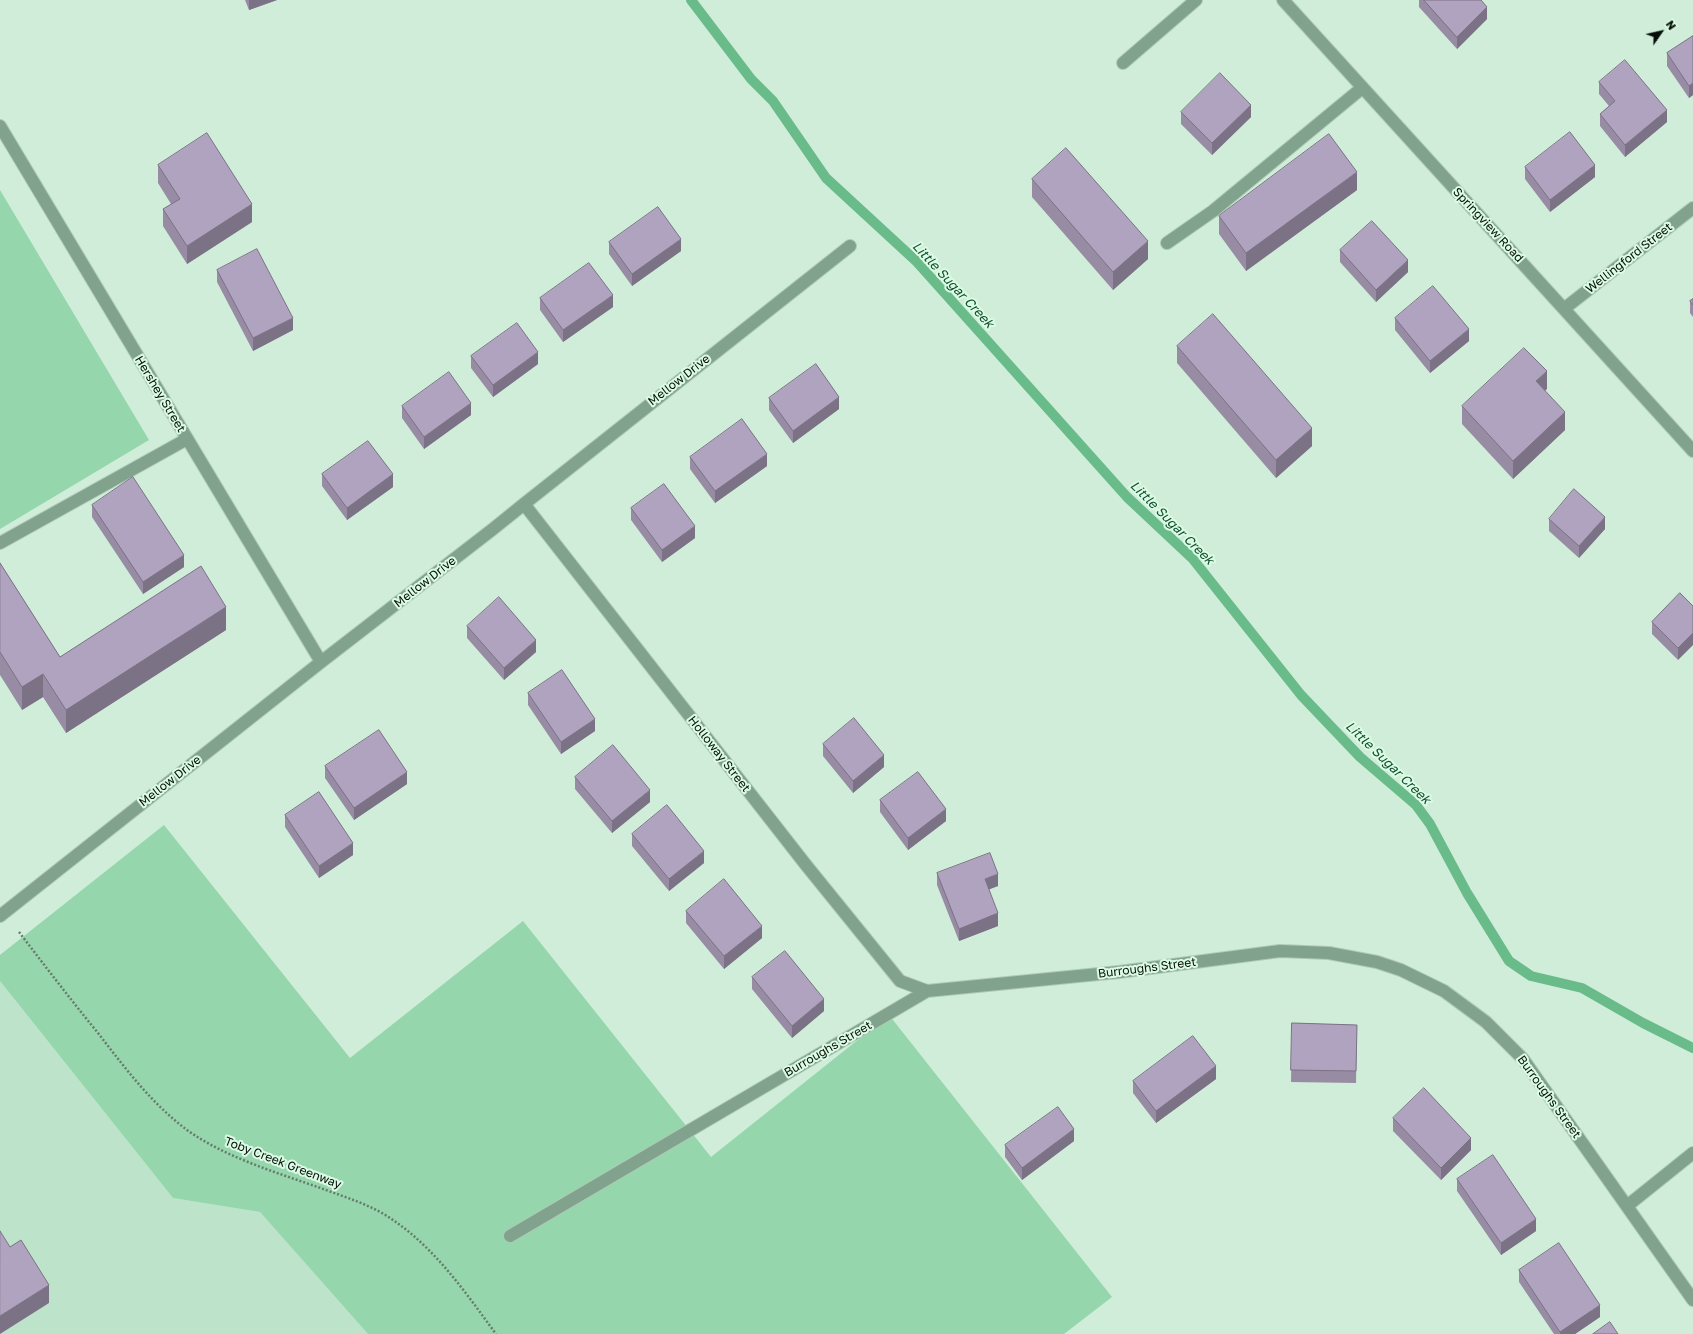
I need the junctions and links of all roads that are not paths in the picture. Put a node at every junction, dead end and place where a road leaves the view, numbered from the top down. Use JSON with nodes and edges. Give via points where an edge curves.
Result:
{"nodes":[{"id":1,"x":1196,"y":0,"type":"edge"},
{"id":2,"x":1283,"y":0,"type":"edge"},
{"id":3,"x":1123,"y":63,"type":"dead end"},
{"id":4,"x":1362,"y":88,"type":"junction"},
{"id":5,"x":0,"y":126,"type":"edge"},
{"id":6,"x":1693,"y":208,"type":"edge"},
{"id":7,"x":1167,"y":242,"type":"dead end"},
{"id":8,"x":850,"y":246,"type":"dead end"},
{"id":9,"x":1565,"y":308,"type":"junction"},
{"id":10,"x":187,"y":439,"type":"junction"},
{"id":11,"x":1693,"y":451,"type":"edge"},
{"id":12,"x":524,"y":504,"type":"junction"},
{"id":13,"x":0,"y":543,"type":"edge"},
{"id":14,"x":321,"y":662,"type":"junction"},
{"id":15,"x":0,"y":916,"type":"edge"},
{"id":16,"x":926,"y":991,"type":"junction"},
{"id":17,"x":1693,"y":1153,"type":"edge"},
{"id":18,"x":1627,"y":1206,"type":"junction"},
{"id":19,"x":510,"y":1236,"type":"dead end"},
{"id":20,"x":1693,"y":1300,"type":"edge"}],
"edges":[{"from":1,"to":3,"type":"street"},
{"from":2,"to":4,"type":"street","name":"Springview Road"},
{"from":4,"to":7,"type":"street","via":[[1213,211]]},
{"from":4,"to":9,"type":"street","name":"Springview Road"},
{"from":5,"to":10,"type":"street","name":"Hershey Street"},
{"from":6,"to":9,"type":"street","name":"Wellingford Street"},
{"from":8,"to":12,"type":"street","name":"Mellow Drive"},
{"from":9,"to":11,"type":"street","name":"Springview Road"},
{"from":10,"to":13,"type":"street"},
{"from":10,"to":14,"type":"street","name":"Hershey Street"},
{"from":12,"to":14,"type":"street","name":"Mellow Drive"},
{"from":12,"to":16,"type":"street","name":"Holloway Street","via":[[801,859],[900,981]]},
{"from":14,"to":15,"type":"street","name":"Mellow Drive"},
{"from":16,"to":18,"type":"street","name":"Burroughs Street","via":[[1118,972],[1280,951],[1329,953],[1377,962],[1401,970],[1444,991],[1486,1022],[1523,1059]]},
{"from":16,"to":19,"type":"street","name":"Burroughs Street"},
{"from":17,"to":18,"type":"street"},
{"from":18,"to":20,"type":"street","name":"Burroughs Street"}]}
